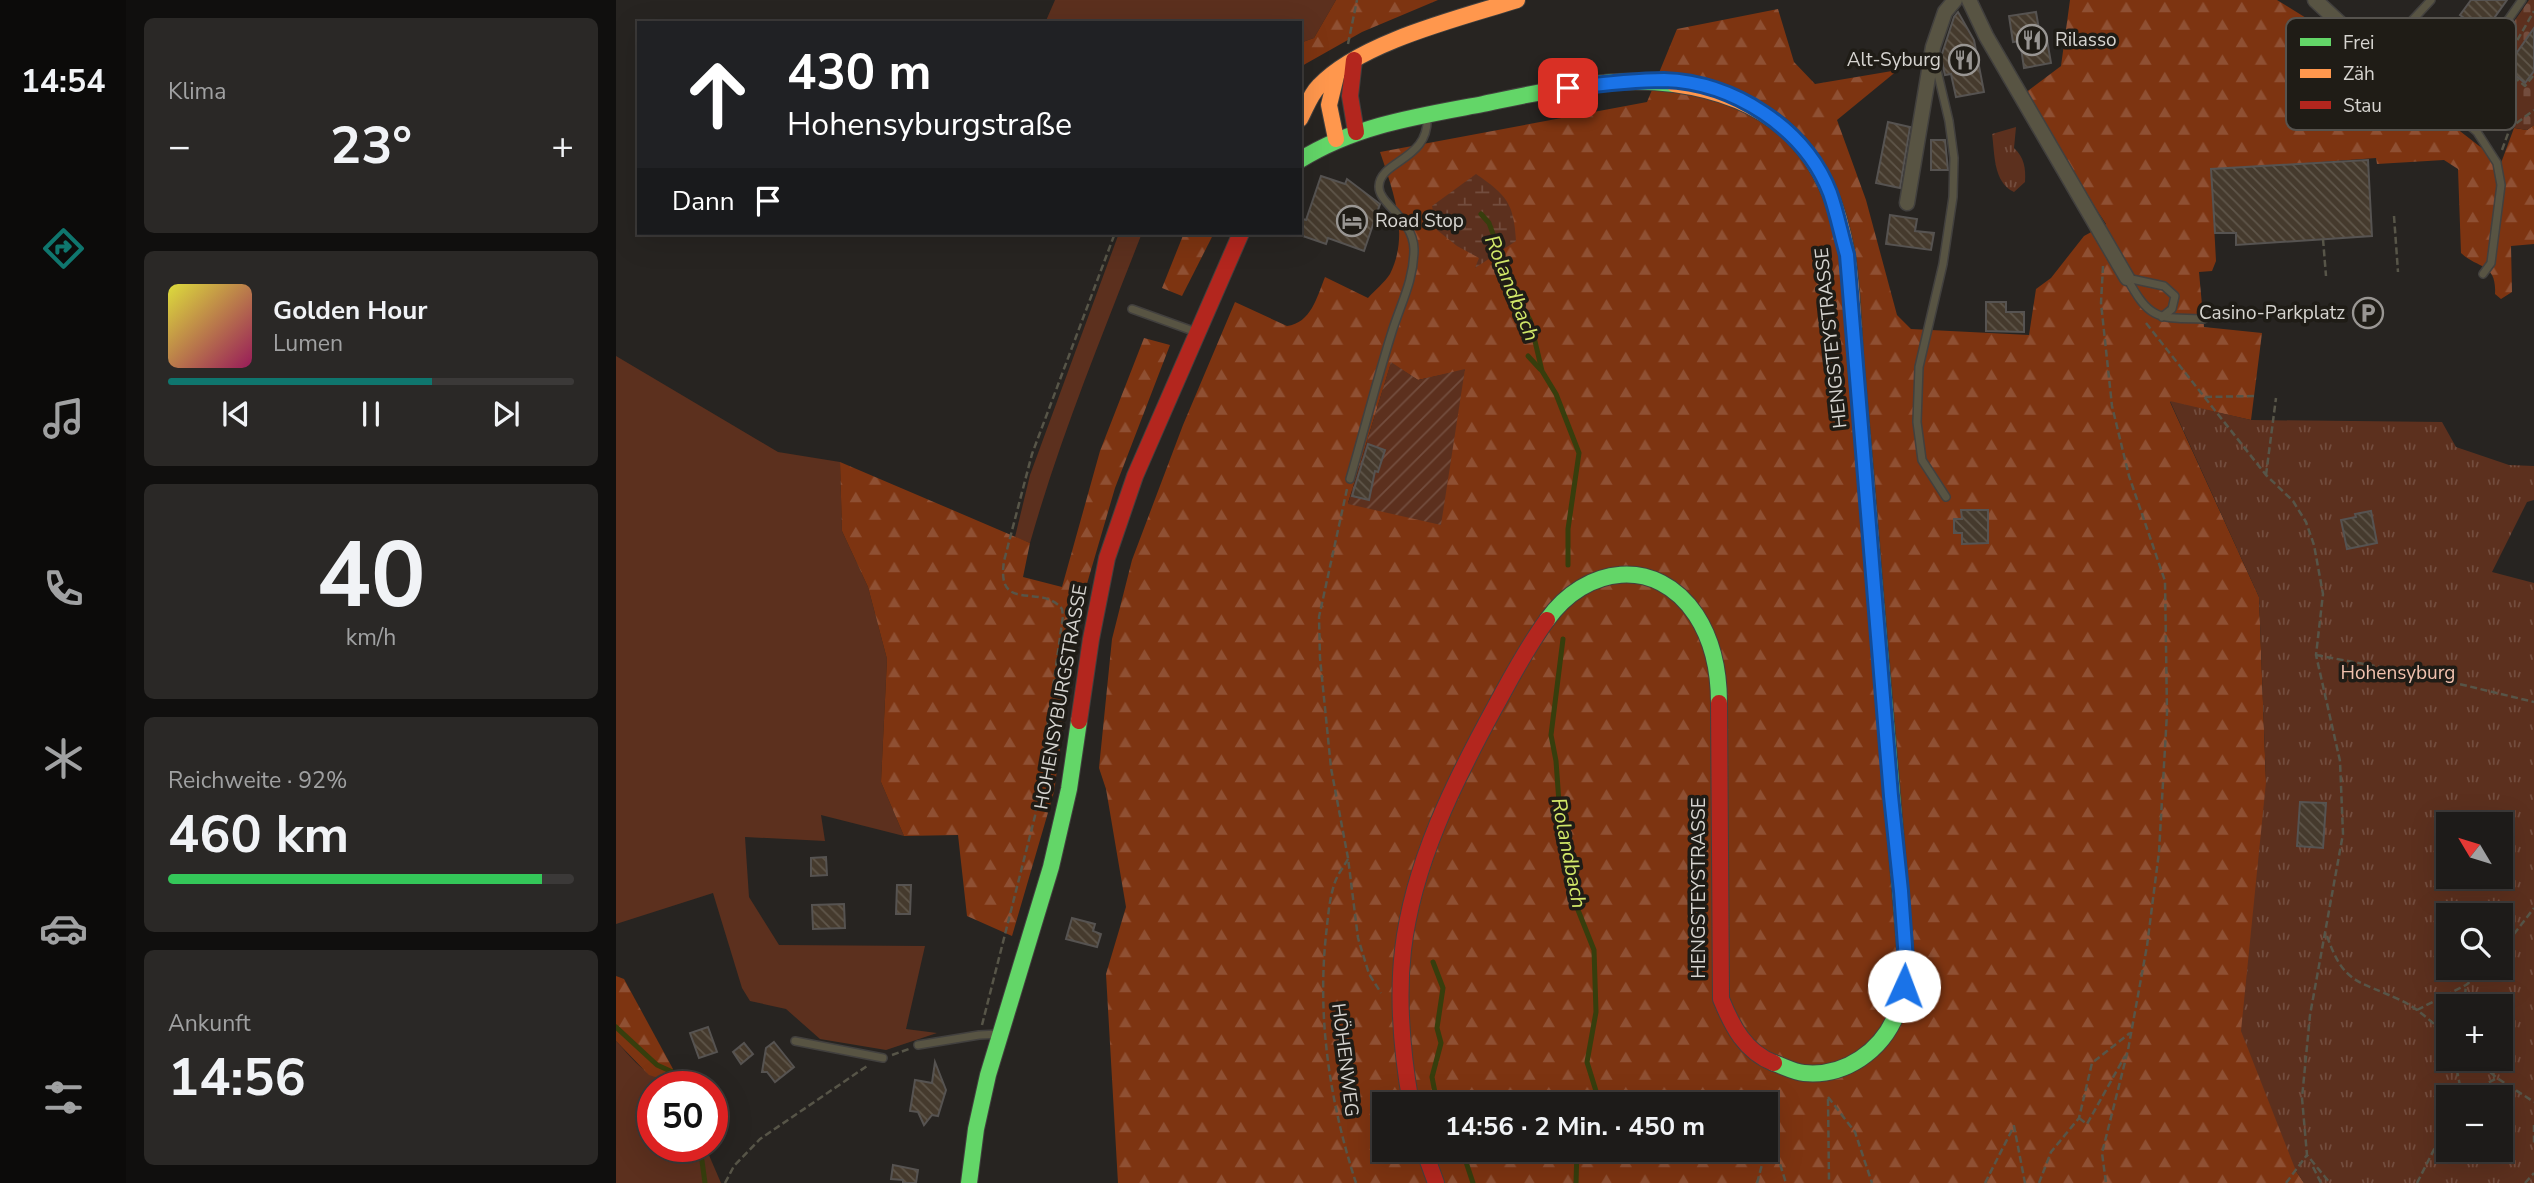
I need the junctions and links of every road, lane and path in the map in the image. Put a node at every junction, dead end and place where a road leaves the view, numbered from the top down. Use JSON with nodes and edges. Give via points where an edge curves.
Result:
{"nodes":[{"id":1,"x":1357,"y":0,"type":"edge"},
{"id":2,"x":1517,"y":0,"type":"edge"},
{"id":3,"x":1955,"y":0,"type":"edge"},
{"id":4,"x":1969,"y":0,"type":"edge"},
{"id":5,"x":2315,"y":0,"type":"edge"},
{"id":6,"x":2431,"y":0,"type":"edge"},
{"id":7,"x":2522,"y":0,"type":"edge"},
{"id":8,"x":2534,"y":11,"type":"edge"},
{"id":9,"x":2337,"y":18,"type":"edge"},
{"id":10,"x":2415,"y":18,"type":"edge"},
{"id":11,"x":2510,"y":18,"type":"edge"},
{"id":12,"x":2516,"y":42,"type":"edge"},
{"id":13,"x":1930,"y":59,"type":"junction"},
{"id":14,"x":1354,"y":60,"type":"junction"},
{"id":15,"x":1337,"y":71,"type":"junction"},
{"id":16,"x":2533,"y":75,"type":"edge"},
{"id":17,"x":2516,"y":79,"type":"edge"},
{"id":18,"x":2534,"y":110,"type":"edge"},
{"id":19,"x":1427,"y":114,"type":"junction"},
{"id":20,"x":1302,"y":116,"type":"edge"},
{"id":21,"x":2516,"y":124,"type":"edge"},
{"id":22,"x":2475,"y":130,"type":"edge"},
{"id":23,"x":2509,"y":130,"type":"edge"},
{"id":24,"x":1356,"y":132,"type":"junction"},
{"id":25,"x":1336,"y":139,"type":"junction"},
{"id":26,"x":1302,"y":159,"type":"edge"},
{"id":27,"x":2497,"y":163,"type":"junction"},
{"id":28,"x":1907,"y":203,"type":"dead end"},
{"id":29,"x":2394,"y":216,"type":"dead end"},
{"id":30,"x":1114,"y":235,"type":"edge"},
{"id":31,"x":1240,"y":235,"type":"edge"},
{"id":32,"x":2323,"y":239,"type":"dead end"},
{"id":33,"x":2108,"y":246,"type":"junction"},
{"id":34,"x":2398,"y":272,"type":"dead end"},
{"id":35,"x":2483,"y":274,"type":"dead end"},
{"id":36,"x":2326,"y":276,"type":"dead end"},
{"id":37,"x":2127,"y":278,"type":"junction"},
{"id":38,"x":1132,"y":309,"type":"dead end"},
{"id":39,"x":2143,"y":318,"type":"dead end"},
{"id":40,"x":2162,"y":318,"type":"junction"},
{"id":41,"x":2204,"y":319,"type":"dead end"},
{"id":42,"x":1196,"y":332,"type":"junction"},
{"id":43,"x":2254,"y":396,"type":"dead end"},
{"id":44,"x":2205,"y":397,"type":"junction"},
{"id":45,"x":2276,"y":398,"type":"dead end"},
{"id":46,"x":2266,"y":475,"type":"junction"},
{"id":47,"x":1350,"y":479,"type":"joint"},
{"id":48,"x":1946,"y":497,"type":"dead end"},
{"id":49,"x":2316,"y":655,"type":"junction"},
{"id":50,"x":2534,"y":702,"type":"edge"},
{"id":51,"x":1348,"y":858,"type":"junction"},
{"id":52,"x":2534,"y":908,"type":"edge"},
{"id":53,"x":2326,"y":932,"type":"junction"},
{"id":54,"x":2513,"y":935,"type":"edge"},
{"id":55,"x":2472,"y":980,"type":"edge"},
{"id":56,"x":2466,"y":985,"type":"junction"},
{"id":57,"x":2465,"y":994,"type":"edge"},
{"id":58,"x":1399,"y":1005,"type":"junction"},
{"id":59,"x":2417,"y":1010,"type":"junction"},
{"id":60,"x":2436,"y":1027,"type":"edge"},
{"id":61,"x":2132,"y":1031,"type":"junction"},
{"id":62,"x":1000,"y":1034,"type":"junction"},
{"id":63,"x":979,"y":1035,"type":"junction"},
{"id":64,"x":795,"y":1041,"type":"dead end"},
{"id":65,"x":918,"y":1045,"type":"joint"},
{"id":66,"x":2128,"y":1050,"type":"junction"},
{"id":67,"x":883,"y":1058,"type":"junction"},
{"id":68,"x":2489,"y":1071,"type":"edge"},
{"id":69,"x":2497,"y":1078,"type":"junction"},
{"id":70,"x":2483,"y":1085,"type":"edge"},
{"id":71,"x":1827,"y":1088,"type":"dead end"},
{"id":72,"x":1409,"y":1092,"type":"edge"},
{"id":73,"x":1828,"y":1097,"type":"junction"},
{"id":74,"x":2534,"y":1102,"type":"edge"},
{"id":75,"x":2079,"y":1118,"type":"junction"},
{"id":76,"x":2534,"y":1125,"type":"edge"},
{"id":77,"x":2534,"y":1144,"type":"edge"},
{"id":78,"x":2436,"y":1146,"type":"edge"},
{"id":79,"x":2307,"y":1155,"type":"junction"},
{"id":80,"x":1778,"y":1157,"type":"edge"},
{"id":81,"x":1428,"y":1162,"type":"edge"},
{"id":82,"x":1763,"y":1162,"type":"edge"},
{"id":83,"x":2312,"y":1163,"type":"junction"},
{"id":84,"x":2534,"y":1173,"type":"edge"},
{"id":85,"x":725,"y":1183,"type":"edge"},
{"id":86,"x":969,"y":1183,"type":"edge"},
{"id":87,"x":1356,"y":1183,"type":"edge"},
{"id":88,"x":1436,"y":1183,"type":"edge"},
{"id":89,"x":1757,"y":1183,"type":"edge"},
{"id":90,"x":1786,"y":1183,"type":"edge"},
{"id":91,"x":1829,"y":1183,"type":"edge"},
{"id":92,"x":1872,"y":1183,"type":"edge"},
{"id":93,"x":1985,"y":1183,"type":"edge"},
{"id":94,"x":2025,"y":1183,"type":"edge"},
{"id":95,"x":2039,"y":1183,"type":"edge"},
{"id":96,"x":2106,"y":1183,"type":"edge"},
{"id":97,"x":2286,"y":1183,"type":"edge"},
{"id":98,"x":2321,"y":1183,"type":"edge"},
{"id":99,"x":2330,"y":1183,"type":"edge"},
{"id":100,"x":2417,"y":1183,"type":"edge"},
{"id":101,"x":2525,"y":1183,"type":"edge"}],
"edges":[{"from":1,"to":14,"type":"path","via":[[1348,42]]},
{"from":2,"to":14,"type":"main road"},
{"from":3,"to":13,"type":"street","via":[[1945,12]]},
{"from":4,"to":33,"type":"street"},
{"from":5,"to":9,"type":"street"},
{"from":6,"to":10,"type":"lane"},
{"from":7,"to":11,"type":"lane"},
{"from":8,"to":12,"type":"path"},
{"from":13,"to":28,"type":"street"},
{"from":13,"to":48,"type":"lane","via":[[1936,66],[1949,121],[1954,180],[1943,264],[1919,367],[1917,422],[1922,460]]},
{"from":14,"to":15,"type":"main road"},
{"from":14,"to":24,"type":"main road","via":[[1348,97]]},
{"from":15,"to":20,"type":"main road","via":[[1320,85]]},
{"from":15,"to":25,"type":"main road","via":[[1328,98]]},
{"from":16,"to":17,"type":"path","via":[[2525,86]]},
{"from":18,"to":21,"type":"path"},
{"from":19,"to":24,"type":"main road"},
{"from":19,"to":47,"type":"lane","via":[[1425,137],[1381,178],[1379,186],[1407,224],[1414,241],[1414,265]]},
{"from":19,"to":58,"type":"main road","name":"HENGSTEYSTRASSE","via":[[1545,91],[1666,80],[1701,86],[1762,112],[1798,142],[1815,165],[1829,192],[1847,255],[1906,960],[1898,1012],[1888,1031],[1875,1048],[1847,1068],[1802,1073],[1759,1057],[1743,1041],[1721,999],[1717,666],[1700,620],[1684,598],[1629,573],[1609,575],[1581,587],[1558,605],[1529,647],[1476,744],[1417,890],[1407,926]]},
{"from":22,"to":27,"type":"lane"},
{"from":23,"to":27,"type":"path"},
{"from":24,"to":25,"type":"main road"},
{"from":25,"to":26,"type":"main road"},
{"from":27,"to":35,"type":"lane","via":[[2500,198],[2491,263]]},
{"from":29,"to":34,"type":"path"},
{"from":30,"to":63,"type":"path","via":[[1032,454],[1004,561],[1003,585],[1009,591],[1054,602],[1063,616],[1035,816]]},
{"from":31,"to":42,"type":"main road","name":"HOHENSYBURGSTRASSE"},
{"from":32,"to":36,"type":"path"},
{"from":33,"to":37,"type":"street"},
{"from":33,"to":61,"type":"path","via":[[2101,271],[2101,303],[2112,407],[2129,476],[2165,581],[2167,713],[2160,852]]},
{"from":37,"to":40,"type":"lane","via":[[2148,311]]},
{"from":37,"to":40,"type":"lane","via":[[2164,285],[2175,296],[2172,309]]},
{"from":38,"to":42,"type":"lane"},
{"from":39,"to":44,"type":"path"},
{"from":40,"to":41,"type":"lane"},
{"from":42,"to":62,"type":"main road","name":"HOHENSYBURGSTRASSE","via":[[1135,476],[1107,558],[1069,789],[1051,867]]},
{"from":43,"to":44,"type":"path"},
{"from":44,"to":46,"type":"path"},
{"from":45,"to":46,"type":"path"},
{"from":46,"to":49,"type":"path","via":[[2293,501],[2314,545],[2323,594]]},
{"from":47,"to":51,"type":"path","via":[[1319,617],[1331,768]]},
{"from":49,"to":50,"type":"path"},
{"from":49,"to":53,"type":"path","via":[[2340,761],[2343,798],[2343,834]]},
{"from":51,"to":58,"type":"path","via":[[1358,938],[1369,974],[1382,995]]},
{"from":51,"to":87,"type":"path","name":"HÖHENWEG","via":[[1335,882],[1329,910],[1322,1018],[1333,1098]]},
{"from":52,"to":54,"type":"path"},
{"from":53,"to":59,"type":"path","via":[[2335,958],[2355,982]]},
{"from":53,"to":79,"type":"path","via":[[2310,1015],[2302,1098]]},
{"from":55,"to":56,"type":"path"},
{"from":56,"to":57,"type":"path"},
{"from":56,"to":59,"type":"path"},
{"from":58,"to":72,"type":"main road","name":"HENGSTEYSTRASSE"},
{"from":59,"to":60,"type":"path"},
{"from":61,"to":66,"type":"path"},
{"from":61,"to":75,"type":"path","via":[[2092,1063]]},
{"from":62,"to":63,"type":"lane"},
{"from":62,"to":86,"type":"main road","name":"HOHENSYBURGSTRASSE","via":[[976,1129]]},
{"from":63,"to":65,"type":"lane"},
{"from":64,"to":67,"type":"lane"},
{"from":65,"to":67,"type":"path"},
{"from":66,"to":75,"type":"path","via":[[2087,1124]]},
{"from":66,"to":96,"type":"path","via":[[2102,1153]]},
{"from":67,"to":85,"type":"path","via":[[760,1139],[734,1166]]},
{"from":68,"to":69,"type":"path"},
{"from":69,"to":70,"type":"path"},
{"from":69,"to":74,"type":"path"},
{"from":71,"to":73,"type":"path"},
{"from":73,"to":91,"type":"path"},
{"from":73,"to":92,"type":"path","via":[[1855,1132]]},
{"from":75,"to":95,"type":"path","via":[[2051,1152]]},
{"from":76,"to":77,"type":"path"},
{"from":78,"to":100,"type":"path"},
{"from":79,"to":83,"type":"path"},
{"from":79,"to":97,"type":"path"},
{"from":80,"to":90,"type":"path"},
{"from":81,"to":88,"type":"main road"},
{"from":82,"to":89,"type":"path"},
{"from":83,"to":98,"type":"path"},
{"from":83,"to":99,"type":"path"},
{"from":84,"to":101,"type":"path"},
{"from":93,"to":94,"type":"path","via":[[2014,1126]]}]}
